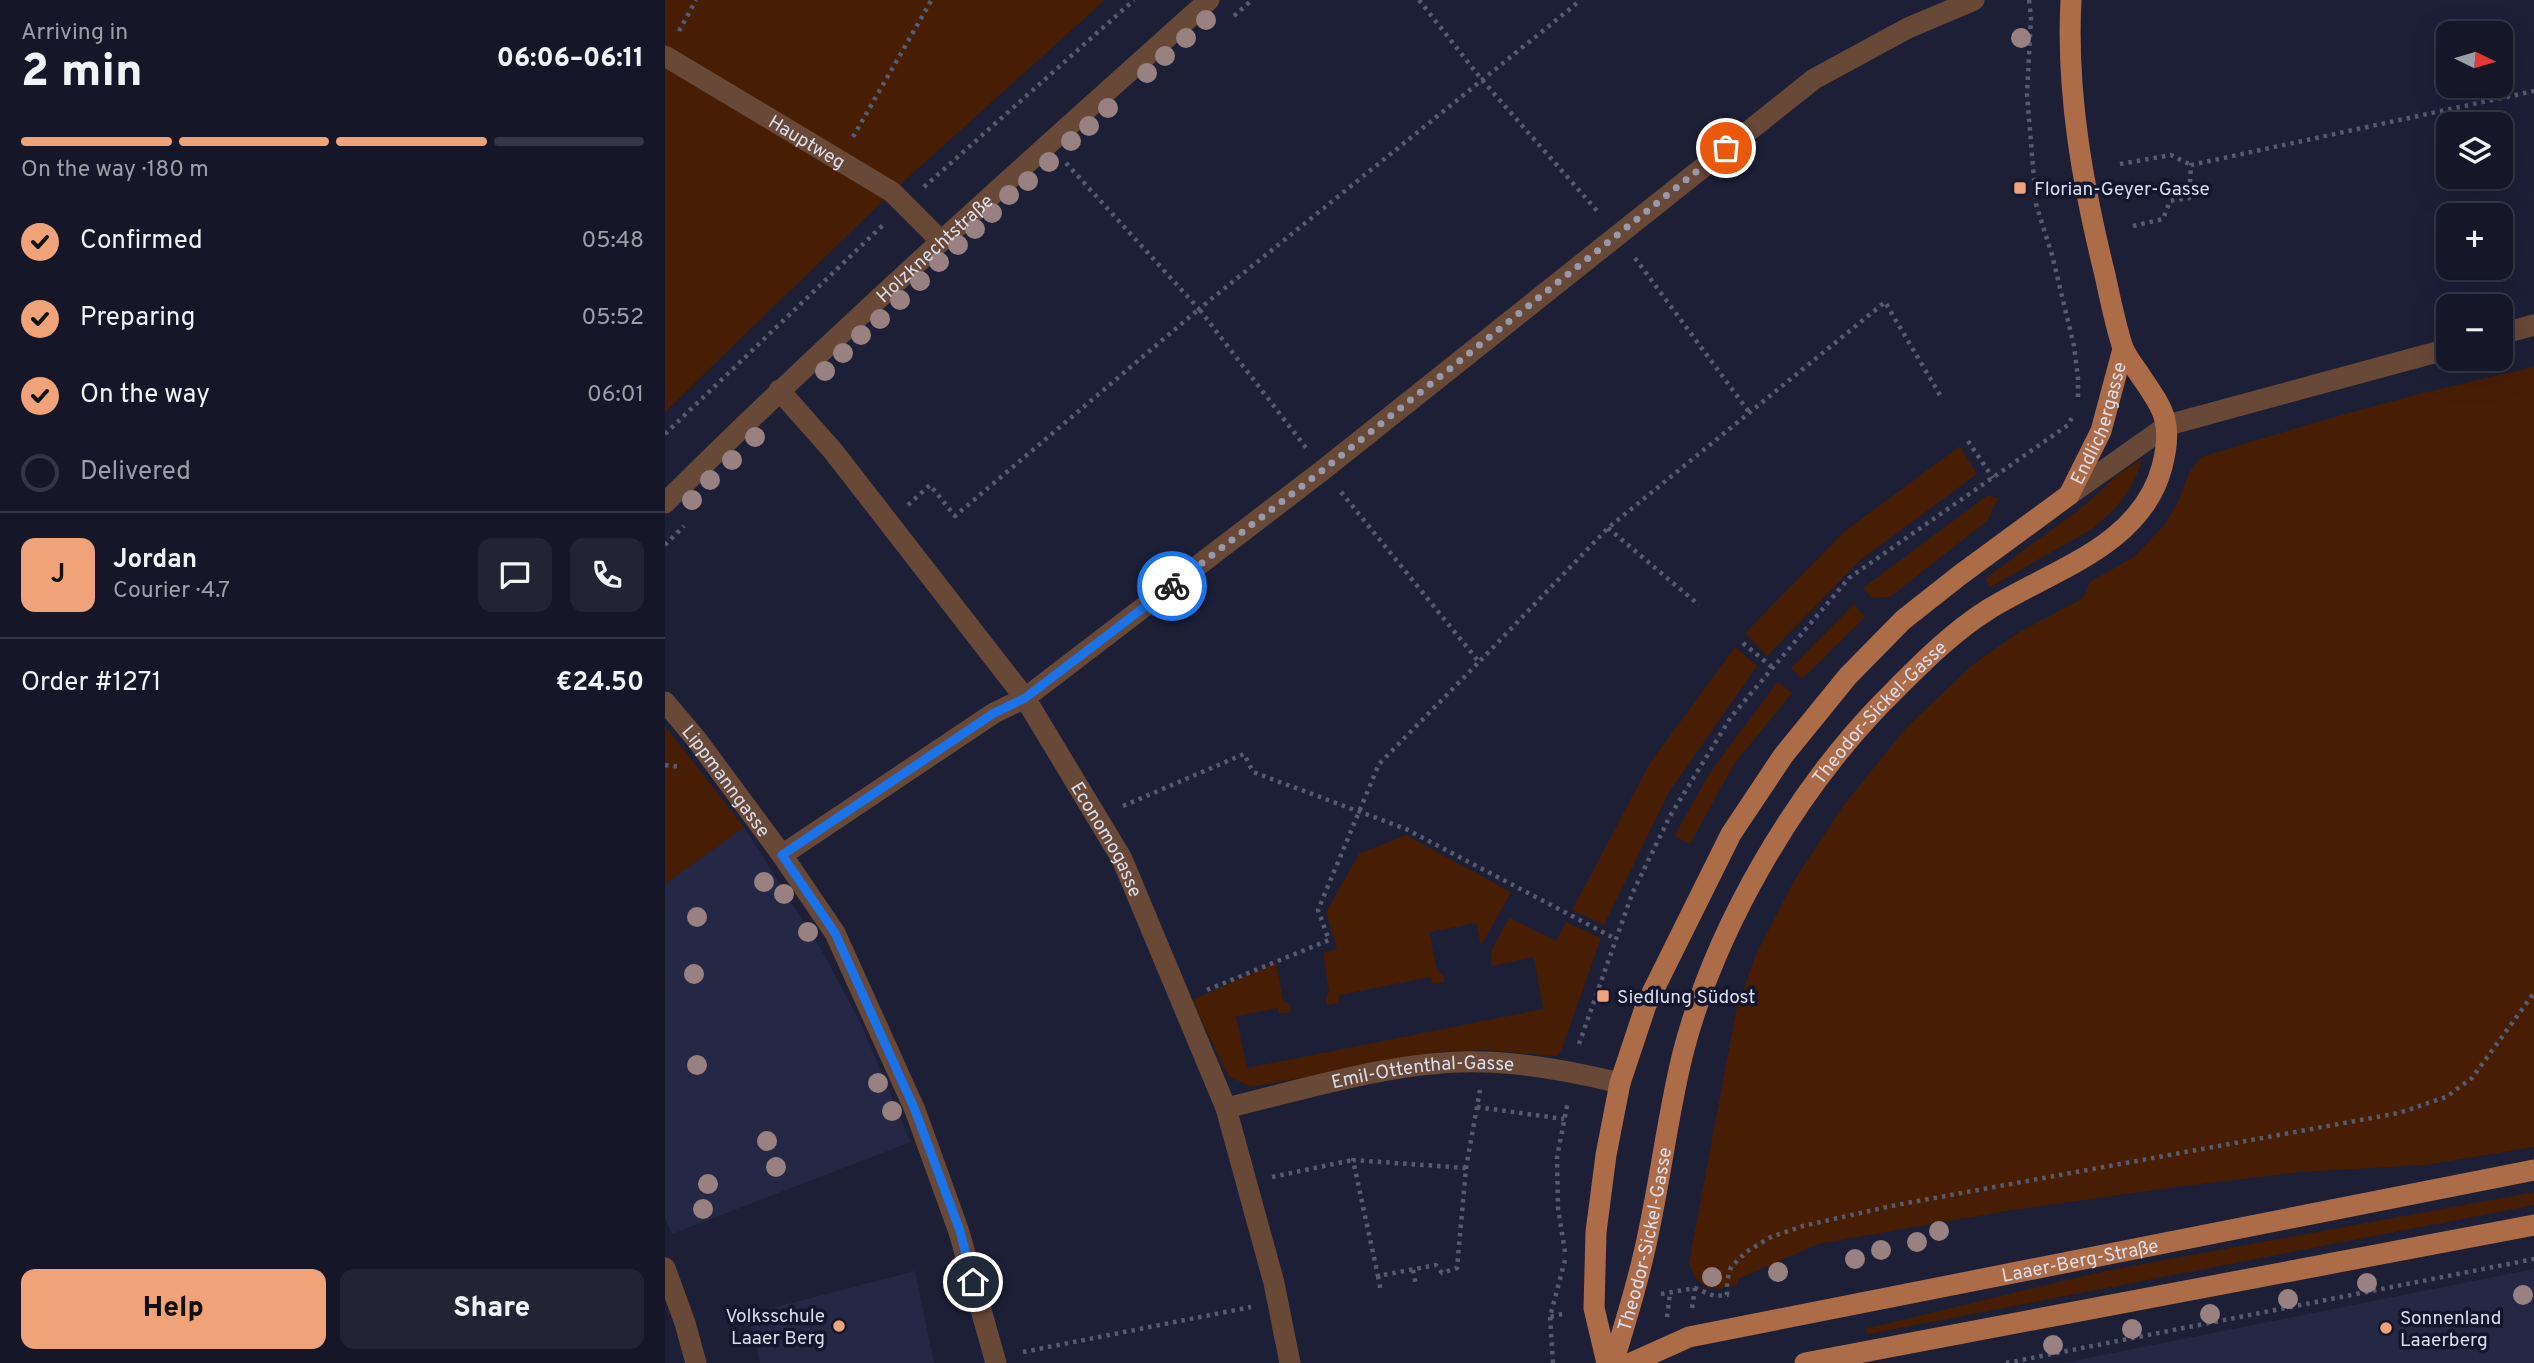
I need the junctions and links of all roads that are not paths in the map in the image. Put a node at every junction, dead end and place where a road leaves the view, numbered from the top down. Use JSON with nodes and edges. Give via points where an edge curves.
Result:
{"nodes":[{"id":1,"x":1209,"y":0,"type":"edge"},
{"id":2,"x":1974,"y":0,"type":"edge"},
{"id":3,"x":2071,"y":0,"type":"edge"},
{"id":4,"x":665,"y":56,"type":"edge"},
{"id":5,"x":940,"y":240,"type":"junction"},
{"id":6,"x":2534,"y":326,"type":"edge"},
{"id":7,"x":2513,"y":331,"type":"edge"},
{"id":8,"x":2123,"y":349,"type":"junction"},
{"id":9,"x":2436,"y":352,"type":"edge"},
{"id":10,"x":779,"y":390,"type":"junction"},
{"id":11,"x":2168,"y":425,"type":"junction"},
{"id":12,"x":2069,"y":495,"type":"junction"},
{"id":13,"x":665,"y":503,"type":"edge"},
{"id":14,"x":1025,"y":698,"type":"junction"},
{"id":15,"x":665,"y":702,"type":"edge"},
{"id":16,"x":782,"y":855,"type":"junction"},
{"id":17,"x":1620,"y":1083,"type":"junction"},
{"id":18,"x":1226,"y":1108,"type":"junction"},
{"id":19,"x":2534,"y":1170,"type":"edge"},
{"id":20,"x":2534,"y":1225,"type":"edge"},
{"id":21,"x":665,"y":1268,"type":"edge"},
{"id":22,"x":995,"y":1360,"type":"edge"},
{"id":23,"x":695,"y":1363,"type":"edge"},
{"id":24,"x":1290,"y":1363,"type":"edge"},
{"id":25,"x":1610,"y":1363,"type":"edge"},
{"id":26,"x":1631,"y":1363,"type":"edge"},
{"id":27,"x":1805,"y":1363,"type":"edge"}],
"edges":[{"from":1,"to":5,"type":"street","name":"Holzknechtstraße"},
{"from":2,"to":14,"type":"street","via":[[1908,28],[1814,79],[1323,470]]},
{"from":3,"to":8,"type":"main road","name":"Endlichergasse","via":[[2073,84],[2083,177]]},
{"from":4,"to":5,"type":"street","name":"Hauptweg","via":[[892,192]]},
{"from":5,"to":10,"type":"street","name":"Holzknechtstraße"},
{"from":6,"to":7,"type":"street"},
{"from":8,"to":11,"type":"main road","name":"Endlichergasse"},
{"from":8,"to":12,"type":"main road","name":"Endlichergasse","via":[[2101,431]]},
{"from":9,"to":11,"type":"street"},
{"from":10,"to":13,"type":"street","name":"Holzknechtstraße"},
{"from":10,"to":14,"type":"street","name":"Economogasse","via":[[833,451]]},
{"from":11,"to":12,"type":"street","name":"Endlichergasse"},
{"from":11,"to":25,"type":"main road","name":"Theodor-Sickel-Gasse","via":[[2155,488],[2139,514],[2107,544],[1987,610],[1931,653],[1824,770],[1779,837],[1734,919],[1686,1042],[1649,1231]]},
{"from":12,"to":17,"type":"main road","name":"Theodor-Sickel-Gasse","via":[[1903,620],[1848,676],[1783,756],[1719,858],[1646,1005]]},
{"from":14,"to":16,"type":"street","via":[[994,713]]},
{"from":14,"to":18,"type":"street","name":"Economogasse","via":[[1122,859]]},
{"from":15,"to":16,"type":"street","name":"Lippmanngasse"},
{"from":16,"to":22,"type":"street","name":"Lippmanngasse","via":[[835,933],[915,1110],[960,1231]]},
{"from":17,"to":18,"type":"street","name":"Emil-Ottenthal-Gasse","via":[[1573,1071],[1483,1062],[1431,1064]]},
{"from":17,"to":25,"type":"main road","name":"Theodor-Sickel-Gasse","via":[[1596,1233],[1594,1308]]},
{"from":18,"to":24,"type":"street","name":"Economogasse"},
{"from":19,"to":26,"type":"main road","name":"Laaer-Berg-Straße","via":[[1689,1338]]},
{"from":20,"to":27,"type":"main road"},
{"from":21,"to":23,"type":"street"}]}
